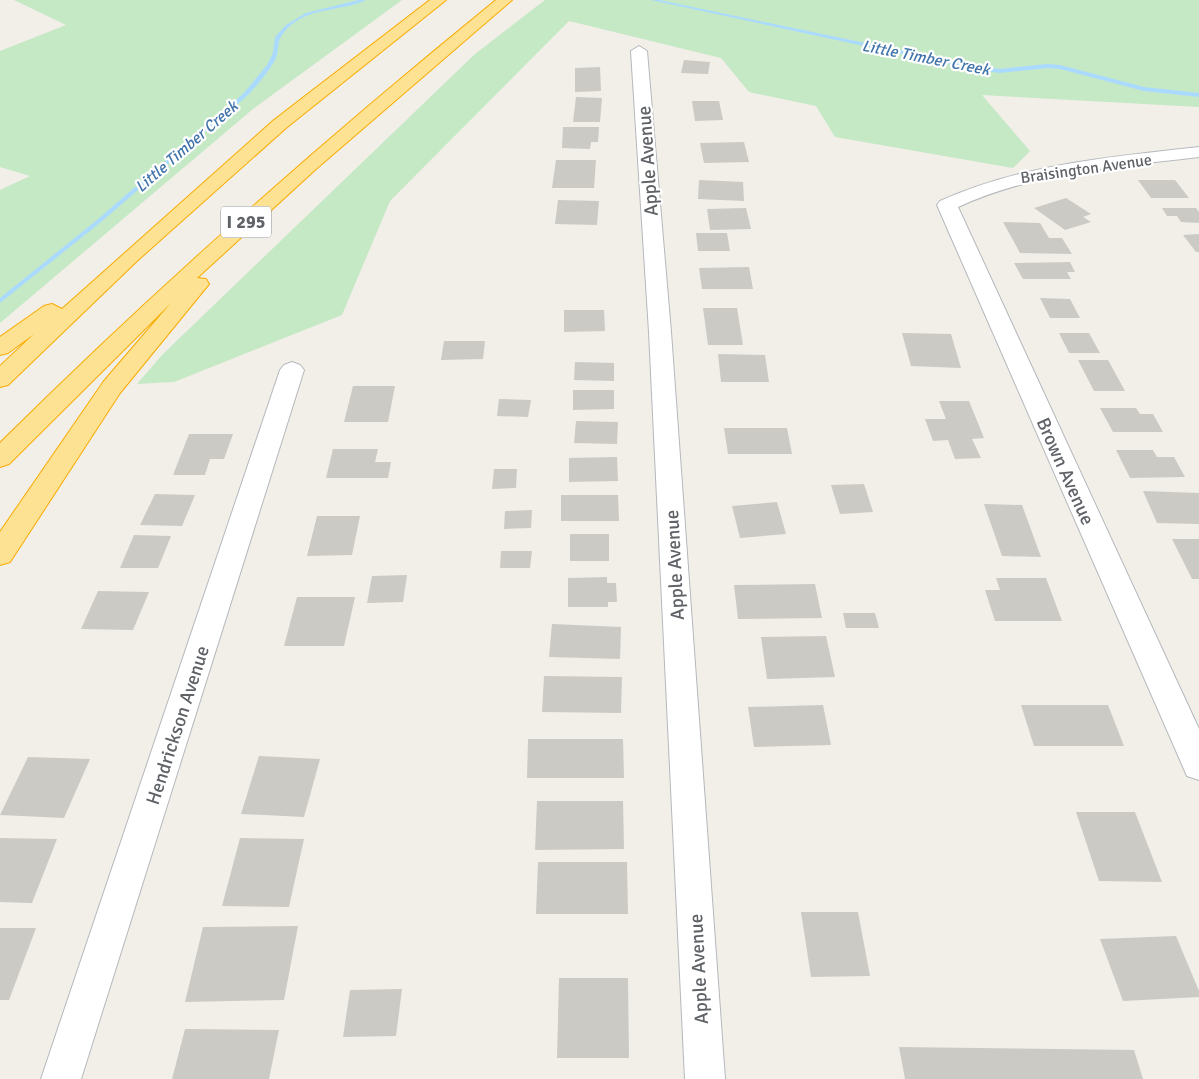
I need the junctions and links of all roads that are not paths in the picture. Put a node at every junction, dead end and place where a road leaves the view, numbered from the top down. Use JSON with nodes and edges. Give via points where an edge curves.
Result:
{"nodes":[{"id":1,"x":440,"y":0,"type":"edge"},
{"id":2,"x":504,"y":0,"type":"edge"},
{"id":3,"x":639,"y":51,"type":"dead end"},
{"id":4,"x":1197,"y":155,"type":"edge"},
{"id":5,"x":974,"y":190,"type":"joint"},
{"id":6,"x":221,"y":244,"type":"junction"},
{"id":7,"x":131,"y":256,"type":"junction"},
{"id":8,"x":0,"y":348,"type":"edge"},
{"id":9,"x":292,"y":370,"type":"dead end"},
{"id":10,"x":0,"y":379,"type":"edge"},
{"id":11,"x":0,"y":458,"type":"edge"},
{"id":12,"x":0,"y":554,"type":"edge"},
{"id":13,"x":1199,"y":766,"type":"edge"},
{"id":14,"x":62,"y":1079,"type":"edge"},
{"id":15,"x":705,"y":1079,"type":"edge"}],
"edges":[{"from":1,"to":7,"type":"highway","number":"I 295","via":[[280,124]]},
{"from":2,"to":6,"type":"highway","number":"I 295","via":[[385,98]]},
{"from":3,"to":15,"type":"street","name":"Apple Avenue","via":[[660,332]]},
{"from":4,"to":5,"type":"street","name":"Braisington Avenue","via":[[1037,173]]},
{"from":5,"to":13,"type":"street","name":"Brown Avenue","via":[[947,205]]},
{"from":6,"to":11,"type":"highway","number":"I 295","via":[[60,396]]},
{"from":6,"to":12,"type":"highway","via":[[194,292],[112,387]]},
{"from":7,"to":8,"type":"highway"},
{"from":7,"to":10,"type":"highway","number":"I 295"},
{"from":9,"to":14,"type":"street","name":"Hendrickson Avenue"}]}
